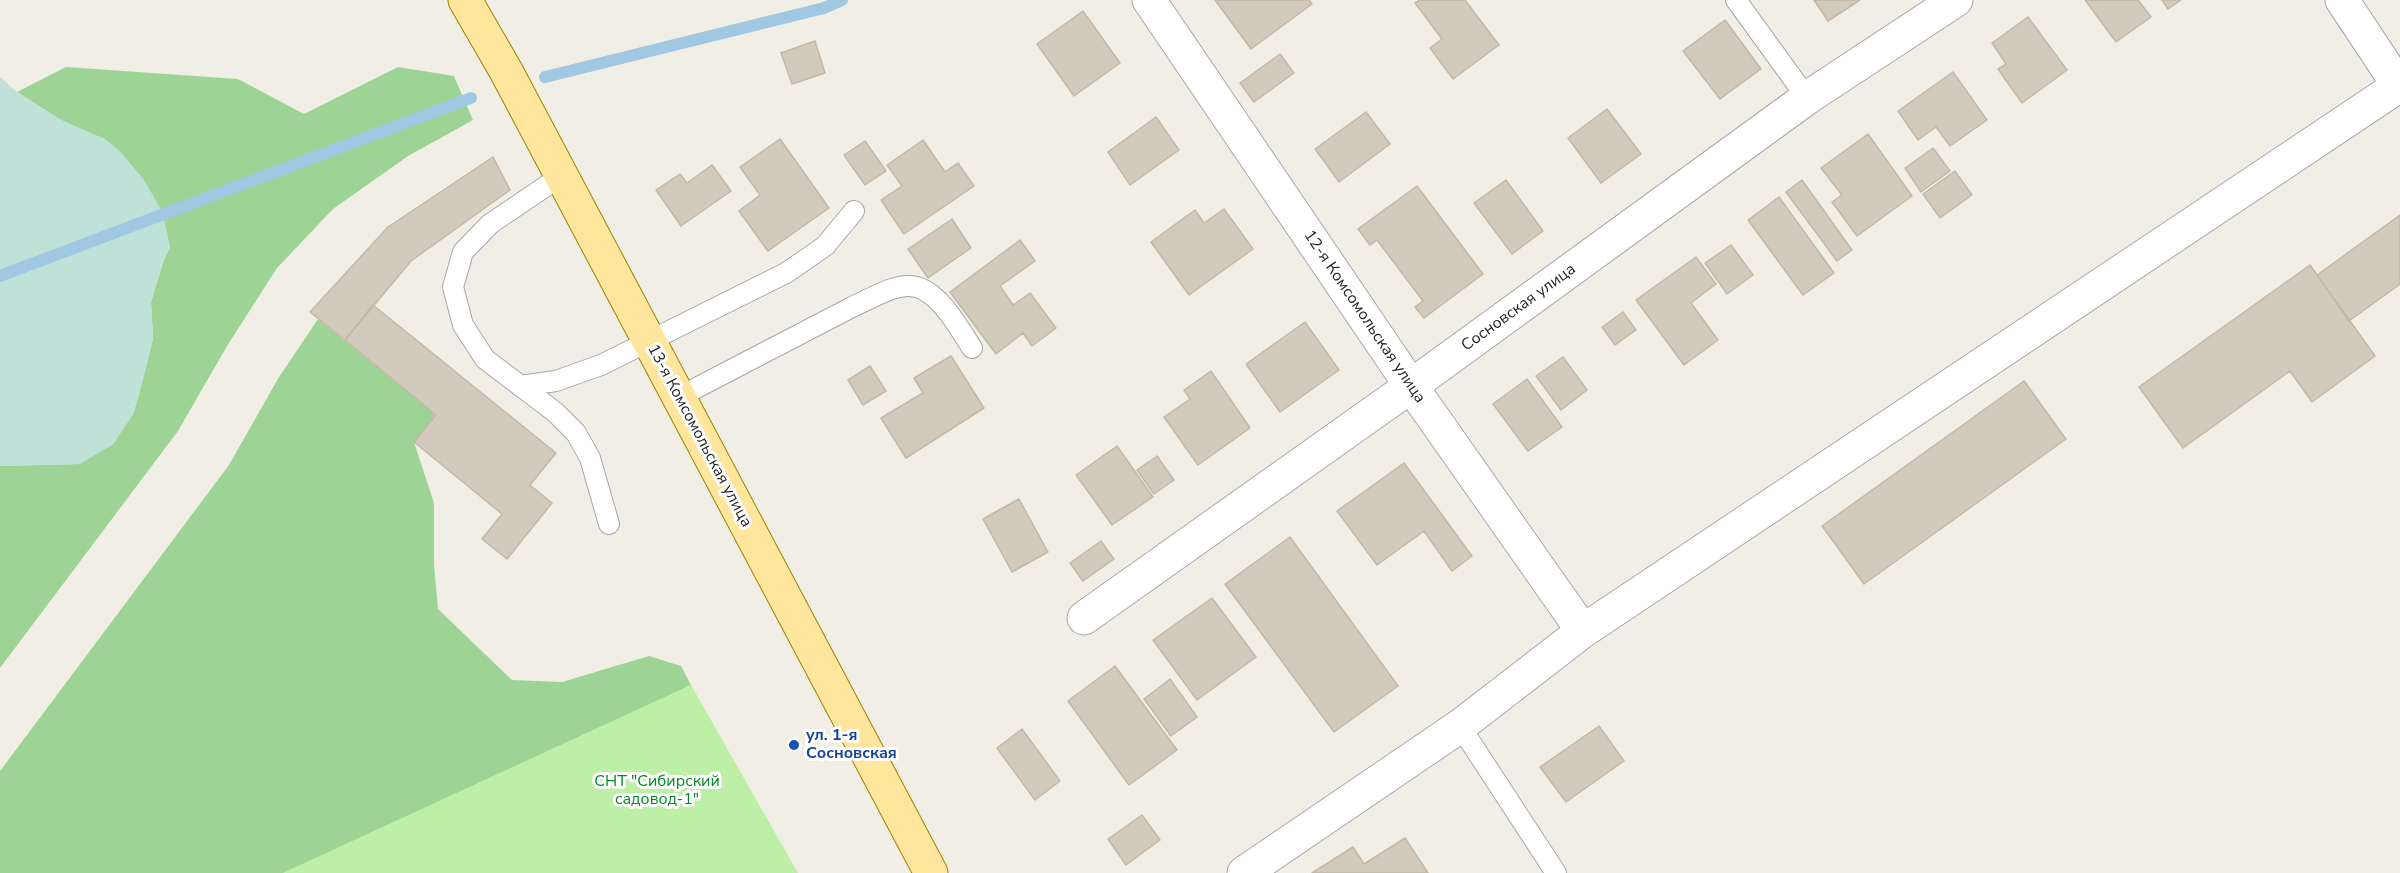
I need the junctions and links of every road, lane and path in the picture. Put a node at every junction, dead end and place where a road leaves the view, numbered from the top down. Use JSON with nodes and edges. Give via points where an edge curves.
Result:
{"nodes":[{"id":1,"x":465,"y":0,"type":"edge"},
{"id":2,"x":1149,"y":0,"type":"edge"},
{"id":3,"x":1736,"y":0,"type":"edge"},
{"id":4,"x":1956,"y":0,"type":"edge"},
{"id":5,"x":2342,"y":0,"type":"edge"},
{"id":6,"x":2400,"y":85,"type":"edge"},
{"id":7,"x":1807,"y":98,"type":"junction"},
{"id":8,"x":561,"y":176,"type":"junction"},
{"id":9,"x":854,"y":211,"type":"dead end"},
{"id":10,"x":649,"y":340,"type":"junction"},
{"id":11,"x":972,"y":348,"type":"dead end"},
{"id":12,"x":520,"y":386,"type":"junction"},
{"id":13,"x":1411,"y":386,"type":"junction"},
{"id":14,"x":679,"y":398,"type":"junction"},
{"id":15,"x":609,"y":524,"type":"dead end"},
{"id":16,"x":1084,"y":618,"type":"dead end"},
{"id":17,"x":1583,"y":631,"type":"junction"},
{"id":18,"x":1460,"y":726,"type":"junction"},
{"id":19,"x":932,"y":873,"type":"edge"},
{"id":20,"x":1244,"y":873,"type":"edge"},
{"id":21,"x":1556,"y":873,"type":"edge"}],
"edges":[{"from":1,"to":8,"type":"main road","name":"13-я Комсомольская улица"},
{"from":2,"to":13,"type":"street","name":"12-я Комсомольская улица"},
{"from":3,"to":7,"type":"lane"},
{"from":4,"to":7,"type":"street","name":"Сосновская улица"},
{"from":5,"to":6,"type":"street"},
{"from":6,"to":17,"type":"street"},
{"from":7,"to":13,"type":"street","name":"Сосновская улица"},
{"from":8,"to":10,"type":"main road","name":"13-я Комсомольская улица"},
{"from":8,"to":12,"type":"lane","via":[[490,224],[463,252],[453,286],[463,326],[485,359]]},
{"from":9,"to":10,"type":"lane","via":[[825,246],[786,273]]},
{"from":10,"to":12,"type":"lane","via":[[601,365],[556,381]]},
{"from":10,"to":14,"type":"main road","name":"13-я Комсомольская улица"},
{"from":11,"to":14,"type":"lane","via":[[942,303],[928,292],[908,286],[854,306]]},
{"from":12,"to":15,"type":"lane","via":[[576,433],[590,458]]},
{"from":13,"to":16,"type":"street","name":"Сосновская улица"},
{"from":13,"to":17,"type":"street","name":"12-я Комсомольская улица"},
{"from":14,"to":19,"type":"main road","name":"13-я Комсомольская улица"},
{"from":17,"to":18,"type":"street"},
{"from":18,"to":20,"type":"street"},
{"from":18,"to":21,"type":"lane"}]}
